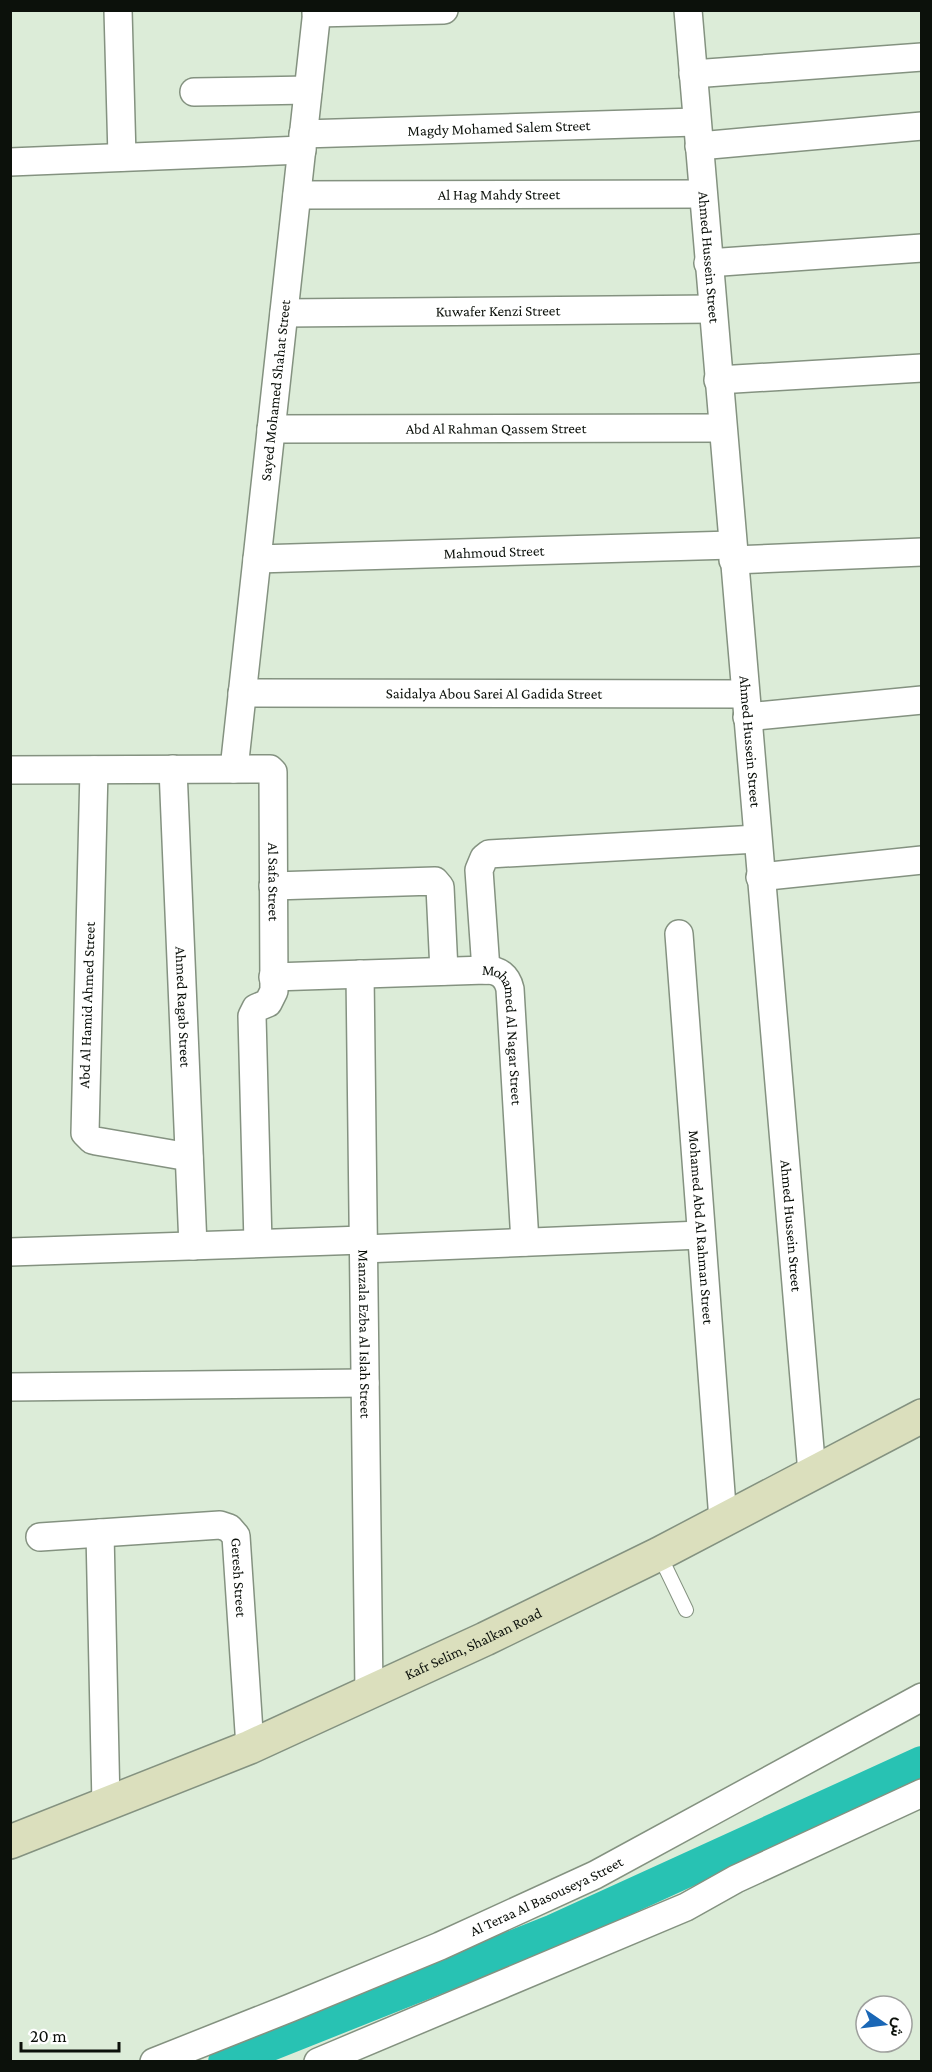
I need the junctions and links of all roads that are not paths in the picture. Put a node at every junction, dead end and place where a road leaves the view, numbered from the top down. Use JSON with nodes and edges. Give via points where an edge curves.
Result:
{"nodes":[{"id":1,"x":118,"y":10,"type":"edge"},
{"id":2,"x":444,"y":10,"type":"edge"},
{"id":3,"x":688,"y":10,"type":"edge"},
{"id":4,"x":316,"y":12,"type":"edge"},
{"id":5,"x":921,"y":57,"type":"edge"},
{"id":6,"x":693,"y":74,"type":"junction"},
{"id":7,"x":308,"y":90,"type":"junction"},
{"id":8,"x":194,"y":92,"type":"dead end"},
{"id":9,"x":921,"y":126,"type":"edge"},
{"id":10,"x":698,"y":134,"type":"junction"},
{"id":11,"x":302,"y":142,"type":"junction"},
{"id":12,"x":123,"y":157,"type":"junction"},
{"id":13,"x":10,"y":162,"type":"edge"},
{"id":14,"x":703,"y":194,"type":"junction"},
{"id":15,"x":297,"y":195,"type":"junction"},
{"id":16,"x":921,"y":248,"type":"edge"},
{"id":17,"x":708,"y":263,"type":"junction"},
{"id":18,"x":712,"y":309,"type":"junction"},
{"id":19,"x":284,"y":313,"type":"junction"},
{"id":20,"x":921,"y":368,"type":"edge"},
{"id":21,"x":718,"y":380,"type":"junction"},
{"id":22,"x":722,"y":428,"type":"junction"},
{"id":23,"x":271,"y":429,"type":"junction"},
{"id":24,"x":732,"y":552,"type":"junction"},
{"id":25,"x":921,"y":552,"type":"edge"},
{"id":26,"x":257,"y":559,"type":"junction"},
{"id":27,"x":242,"y":693,"type":"junction"},
{"id":28,"x":921,"y":700,"type":"edge"},
{"id":29,"x":746,"y":705,"type":"junction"},
{"id":30,"x":173,"y":769,"type":"junction"},
{"id":31,"x":234,"y":769,"type":"junction"},
{"id":32,"x":10,"y":770,"type":"edge"},
{"id":33,"x":94,"y":770,"type":"junction"},
{"id":34,"x":757,"y":839,"type":"junction"},
{"id":35,"x":921,"y":860,"type":"edge"},
{"id":36,"x":760,"y":877,"type":"junction"},
{"id":37,"x":273,"y":886,"type":"junction"},
{"id":38,"x":679,"y":934,"type":"dead end"},
{"id":39,"x":486,"y":970,"type":"junction"},
{"id":40,"x":444,"y":971,"type":"junction"},
{"id":41,"x":360,"y":974,"type":"junction"},
{"id":42,"x":273,"y":977,"type":"junction"},
{"id":43,"x":189,"y":1156,"type":"junction"},
{"id":44,"x":701,"y":1235,"type":"junction"},
{"id":45,"x":525,"y":1242,"type":"junction"},
{"id":46,"x":258,"y":1244,"type":"junction"},
{"id":47,"x":363,"y":1245,"type":"junction"},
{"id":48,"x":192,"y":1246,"type":"junction"},
{"id":49,"x":10,"y":1252,"type":"edge"},
{"id":50,"x":365,"y":1383,"type":"junction"},
{"id":51,"x":10,"y":1387,"type":"edge"},
{"id":52,"x":921,"y":1416,"type":"edge"},
{"id":53,"x":812,"y":1473,"type":"junction"},
{"id":54,"x":723,"y":1520,"type":"junction"},
{"id":55,"x":100,"y":1533,"type":"junction"},
{"id":56,"x":40,"y":1537,"type":"dead end"},
{"id":57,"x":658,"y":1554,"type":"junction"},
{"id":58,"x":686,"y":1610,"type":"dead end"},
{"id":59,"x":369,"y":1692,"type":"junction"},
{"id":60,"x":921,"y":1697,"type":"edge"},
{"id":61,"x":250,"y":1747,"type":"junction"},
{"id":62,"x":921,"y":1793,"type":"edge"},
{"id":63,"x":106,"y":1804,"type":"junction"},
{"id":64,"x":10,"y":1842,"type":"edge"},
{"id":65,"x":154,"y":2061,"type":"edge"},
{"id":66,"x":318,"y":2061,"type":"edge"}],
"edges":[{"from":1,"to":12,"type":"street"},
{"from":2,"to":4,"type":"street"},
{"from":3,"to":6,"type":"street","name":"Ahmed Hussein Street"},
{"from":4,"to":7,"type":"street","name":"Sayed Mohamed Shahat Street"},
{"from":5,"to":6,"type":"street"},
{"from":6,"to":10,"type":"street","name":"Ahmed Hussein Street"},
{"from":7,"to":8,"type":"street"},
{"from":7,"to":11,"type":"street","name":"Sayed Mohamed Shahat Street"},
{"from":9,"to":10,"type":"street","name":"Magdy Mohamed Salem Street"},
{"from":10,"to":11,"type":"street","name":"Magdy Mohamed Salem Street"},
{"from":10,"to":14,"type":"street","name":"Ahmed Hussein Street"},
{"from":11,"to":12,"type":"street","name":"Magdy Mohamed Salem Street"},
{"from":11,"to":15,"type":"street","name":"Sayed Mohamed Shahat Street"},
{"from":12,"to":13,"type":"street","name":"Magdy Mohamed Salem Street"},
{"from":14,"to":15,"type":"street","name":"Al Hag Mahdy Street"},
{"from":14,"to":17,"type":"street","name":"Ahmed Hussein Street"},
{"from":15,"to":19,"type":"street","name":"Sayed Mohamed Shahat Street"},
{"from":16,"to":17,"type":"street"},
{"from":17,"to":18,"type":"street","name":"Ahmed Hussein Street"},
{"from":18,"to":19,"type":"street","name":"Kuwafer Kenzi Street"},
{"from":18,"to":21,"type":"street","name":"Ahmed Hussein Street"},
{"from":19,"to":23,"type":"street","name":"Sayed Mohamed Shahat Street"},
{"from":20,"to":21,"type":"street"},
{"from":21,"to":22,"type":"street","name":"Ahmed Hussein Street"},
{"from":22,"to":23,"type":"street","name":"Abd Al Rahman Qassem Street"},
{"from":22,"to":24,"type":"street","name":"Ahmed Hussein Street"},
{"from":23,"to":26,"type":"street","name":"Sayed Mohamed Shahat Street"},
{"from":24,"to":25,"type":"street","name":"Mahmoud Street"},
{"from":24,"to":26,"type":"street","name":"Mahmoud Street"},
{"from":24,"to":29,"type":"street","name":"Ahmed Hussein Street"},
{"from":26,"to":27,"type":"street","name":"Sayed Mohamed Shahat Street"},
{"from":27,"to":29,"type":"street","name":"Saidalya Abou Sarei Al Gadida Street"},
{"from":27,"to":31,"type":"street","name":"Sayed Mohamed Shahat Street"},
{"from":28,"to":29,"type":"street","name":"Saidalya Abou Sarei Al Gadida Street"},
{"from":29,"to":34,"type":"street","name":"Ahmed Hussein Street"},
{"from":30,"to":31,"type":"street","name":"Al Safa Street"},
{"from":30,"to":33,"type":"street","name":"Al Safa Street"},
{"from":30,"to":43,"type":"street","name":"Ahmed Ragab Street"},
{"from":31,"to":37,"type":"street","name":"Al Safa Street","via":[[273,772]]},
{"from":32,"to":33,"type":"street","name":"Al Safa Street"},
{"from":33,"to":43,"type":"street","name":"Abd Al Hamid Ahmed Street","via":[[85,1133],[92,1140]]},
{"from":34,"to":36,"type":"street","name":"Ahmed Hussein Street"},
{"from":34,"to":39,"type":"street","via":[[489,854],[479,870]]},
{"from":35,"to":36,"type":"street"},
{"from":36,"to":53,"type":"street","name":"Ahmed Hussein Street"},
{"from":37,"to":40,"type":"street","via":[[435,881],[441,895]]},
{"from":37,"to":42,"type":"street","name":"Al Safa Street"},
{"from":38,"to":44,"type":"street","name":"Mohamed Abd Al Rahman Street"},
{"from":39,"to":40,"type":"street","name":"Mohamed Al Nagar Street"},
{"from":39,"to":45,"type":"street","name":"Mohamed Al Nagar Street","via":[[500,972],[510,989]]},
{"from":40,"to":41,"type":"street","name":"Mohamed Al Nagar Street"},
{"from":41,"to":42,"type":"street","name":"Mohamed Al Nagar Street"},
{"from":41,"to":47,"type":"street","name":"Manzala Ezba Al Islah Street"},
{"from":42,"to":46,"type":"street","name":"Al Safa Street","via":[[273,996],[256,1008],[252,1016]]},
{"from":43,"to":48,"type":"street","name":"Ahmed Ragab Street"},
{"from":44,"to":45,"type":"street"},
{"from":44,"to":54,"type":"street","name":"Mohamed Abd Al Rahman Street"},
{"from":45,"to":47,"type":"street"},
{"from":46,"to":47,"type":"street"},
{"from":46,"to":48,"type":"street"},
{"from":47,"to":50,"type":"street","name":"Manzala Ezba Al Islah Street"},
{"from":48,"to":49,"type":"street"},
{"from":50,"to":51,"type":"street"},
{"from":50,"to":59,"type":"street","name":"Manzala Ezba Al Islah Street"},
{"from":52,"to":53,"type":"street","name":"Kafr Selim, Shalkan Road"},
{"from":53,"to":54,"type":"street","name":"Kafr Selim, Shalkan Road"},
{"from":54,"to":57,"type":"street","name":"Kafr Selim, Shalkan Road"},
{"from":55,"to":56,"type":"street","name":"Geresh Street"},
{"from":55,"to":61,"type":"street","name":"Geresh Street","via":[[220,1525],[233,1531]]},
{"from":55,"to":63,"type":"street"},
{"from":57,"to":58,"type":"lane"},
{"from":57,"to":59,"type":"street","name":"Kafr Selim, Shalkan Road"},
{"from":59,"to":61,"type":"street","name":"Kafr Selim, Shalkan Road"},
{"from":60,"to":65,"type":"street","name":"Al Teraa Al Basouseya Street","via":[[595,1875],[419,1955]]},
{"from":61,"to":63,"type":"street","name":"Kafr Selim, Shalkan Road"},
{"from":62,"to":66,"type":"street","via":[[686,1907]]},
{"from":63,"to":64,"type":"street","name":"Kafr Selim, Shalkan Road"}]}
